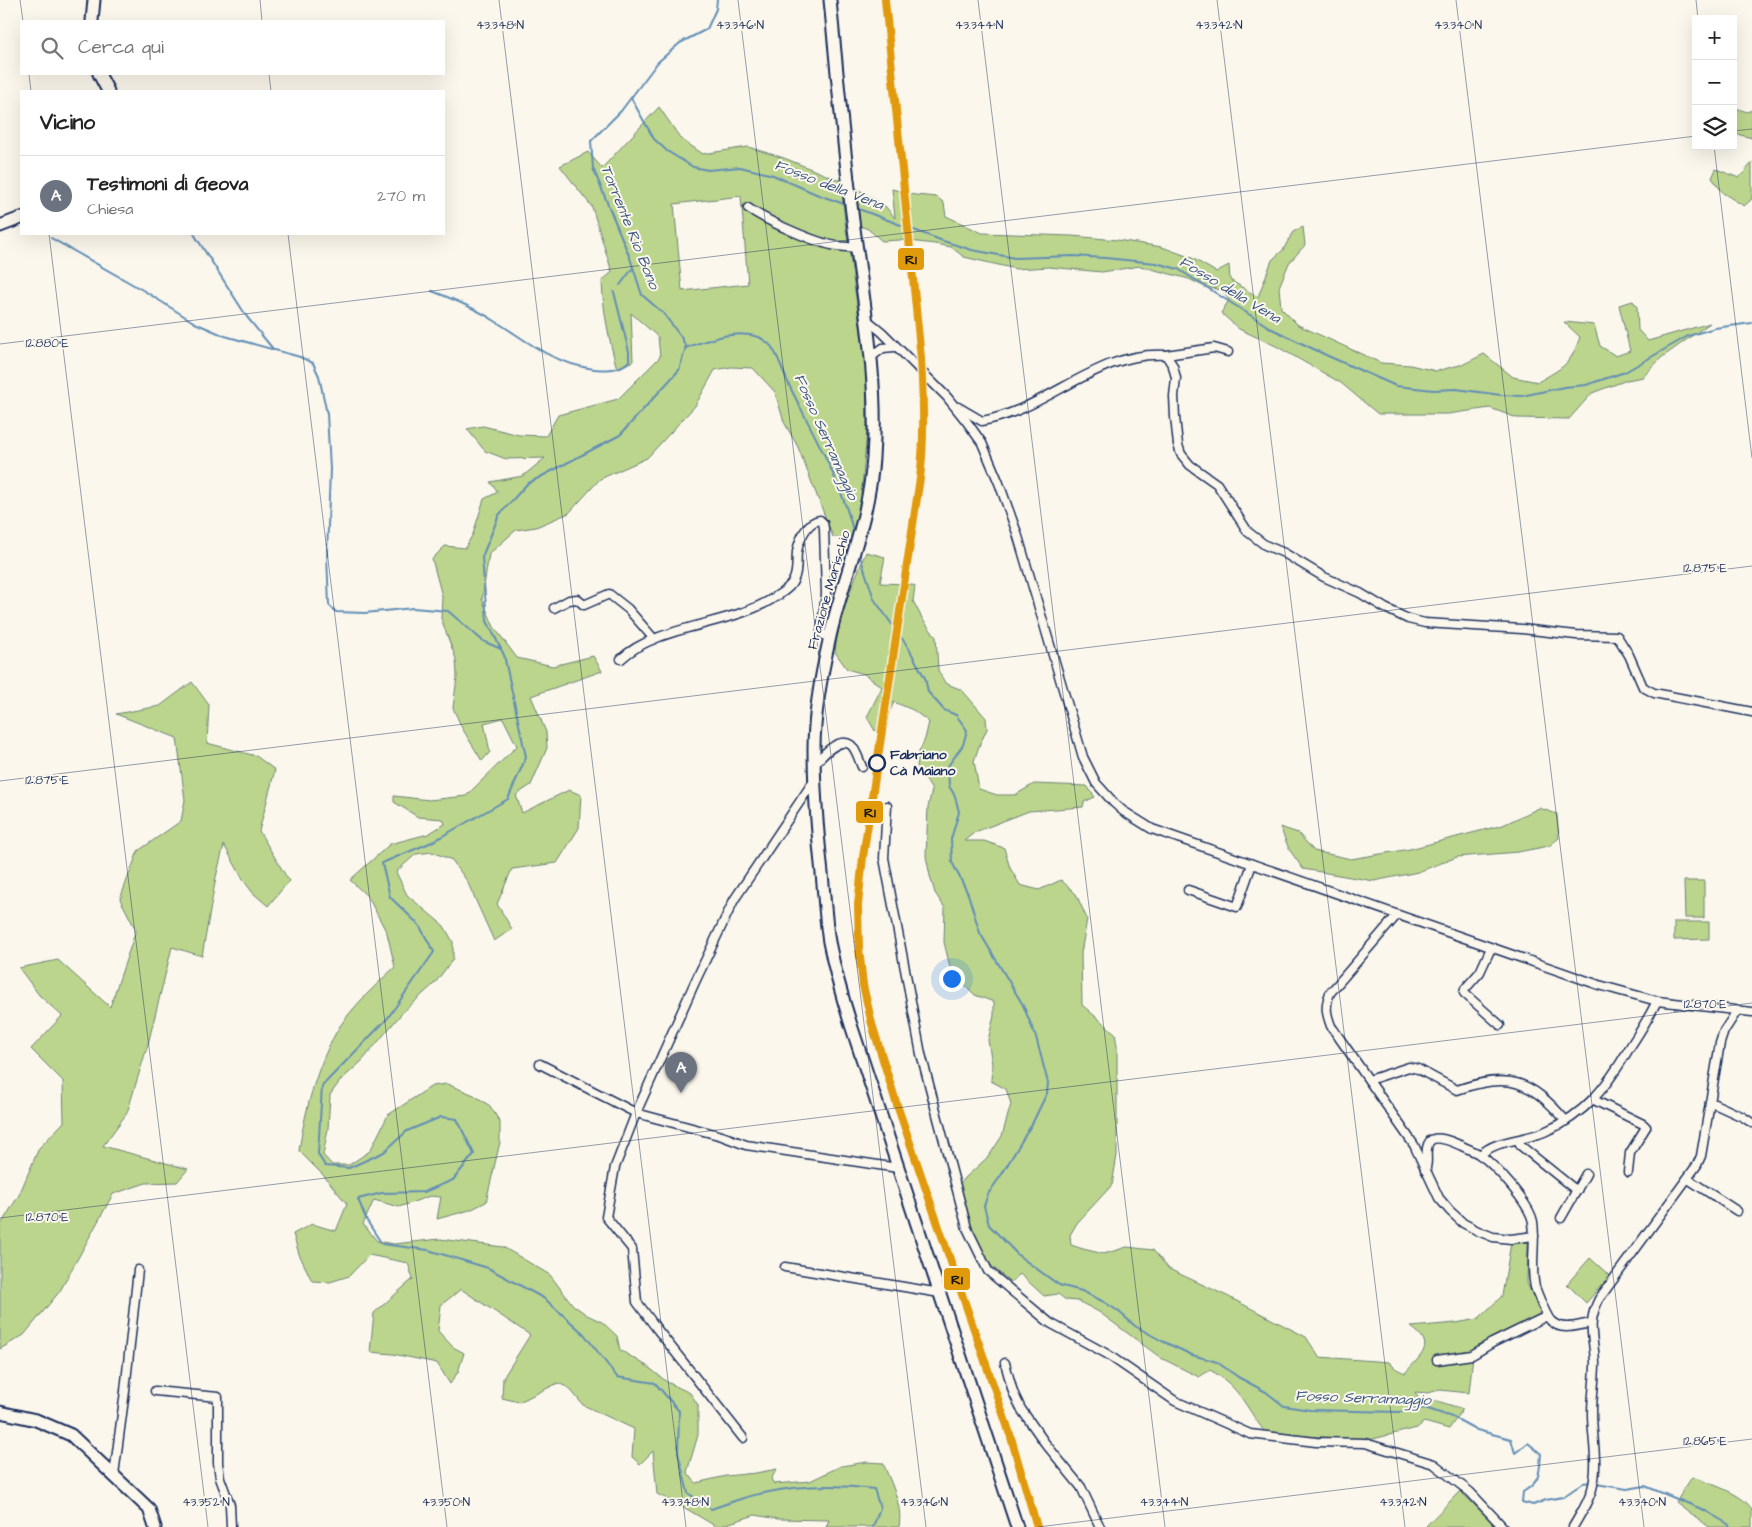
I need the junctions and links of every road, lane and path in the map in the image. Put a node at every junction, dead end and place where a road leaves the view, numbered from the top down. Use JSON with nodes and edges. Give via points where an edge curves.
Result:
{"nodes":[{"id":1,"x":94,"y":0,"type":"edge"},
{"id":2,"x":830,"y":0,"type":"edge"},
{"id":3,"x":92,"y":20,"type":"edge"},
{"id":4,"x":100,"y":75,"type":"edge"},
{"id":5,"x":107,"y":90,"type":"edge"},
{"id":6,"x":748,"y":208,"type":"dead end"},
{"id":7,"x":20,"y":218,"type":"edge"},
{"id":8,"x":0,"y":226,"type":"edge"},
{"id":9,"x":857,"y":248,"type":"junction"},
{"id":10,"x":866,"y":319,"type":"junction"},
{"id":11,"x":868,"y":335,"type":"junction"},
{"id":12,"x":896,"y":348,"type":"junction"},
{"id":13,"x":1228,"y":352,"type":"dead end"},
{"id":14,"x":1166,"y":355,"type":"junction"},
{"id":15,"x":871,"y":357,"type":"junction"},
{"id":16,"x":952,"y":403,"type":"junction"},
{"id":17,"x":554,"y":608,"type":"dead end"},
{"id":18,"x":829,"y":638,"type":"junction"},
{"id":19,"x":654,"y":639,"type":"junction"},
{"id":20,"x":621,"y":659,"type":"dead end"},
{"id":21,"x":1752,"y":712,"type":"edge"},
{"id":22,"x":814,"y":765,"type":"junction"},
{"id":23,"x":862,"y":766,"type":"dead end"},
{"id":24,"x":815,"y":779,"type":"junction"},
{"id":25,"x":887,"y":806,"type":"dead end"},
{"id":26,"x":1252,"y":864,"type":"junction"},
{"id":27,"x":1188,"y":890,"type":"dead end"},
{"id":28,"x":1397,"y":915,"type":"junction"},
{"id":29,"x":1491,"y":948,"type":"junction"},
{"id":30,"x":1657,"y":1001,"type":"junction"},
{"id":31,"x":1737,"y":1011,"type":"junction"},
{"id":32,"x":1752,"y":1012,"type":"edge"},
{"id":33,"x":1500,"y":1025,"type":"dead end"},
{"id":34,"x":540,"y":1064,"type":"dead end"},
{"id":35,"x":1369,"y":1080,"type":"junction"},
{"id":36,"x":1594,"y":1100,"type":"junction"},
{"id":37,"x":1710,"y":1102,"type":"junction"},
{"id":38,"x":636,"y":1113,"type":"junction"},
{"id":39,"x":1566,"y":1121,"type":"junction"},
{"id":40,"x":1752,"y":1123,"type":"edge"},
{"id":41,"x":1518,"y":1140,"type":"junction"},
{"id":42,"x":1480,"y":1154,"type":"junction"},
{"id":43,"x":898,"y":1168,"type":"junction"},
{"id":44,"x":1425,"y":1170,"type":"junction"},
{"id":45,"x":1628,"y":1172,"type":"dead end"},
{"id":46,"x":1586,"y":1174,"type":"dead end"},
{"id":47,"x":1688,"y":1179,"type":"junction"},
{"id":48,"x":1577,"y":1191,"type":"junction"},
{"id":49,"x":1737,"y":1211,"type":"dead end"},
{"id":50,"x":1560,"y":1218,"type":"dead end"},
{"id":51,"x":1534,"y":1236,"type":"junction"},
{"id":52,"x":785,"y":1267,"type":"dead end"},
{"id":53,"x":138,"y":1270,"type":"dead end"},
{"id":54,"x":940,"y":1293,"type":"junction"},
{"id":55,"x":1547,"y":1316,"type":"junction"},
{"id":56,"x":1591,"y":1323,"type":"junction"},
{"id":57,"x":1437,"y":1360,"type":"dead end"},
{"id":58,"x":1006,"y":1363,"type":"dead end"},
{"id":59,"x":155,"y":1391,"type":"dead end"},
{"id":60,"x":0,"y":1412,"type":"edge"},
{"id":61,"x":743,"y":1438,"type":"dead end"},
{"id":62,"x":114,"y":1475,"type":"junction"},
{"id":63,"x":1015,"y":1522,"type":"edge"},
{"id":64,"x":155,"y":1527,"type":"edge"},
{"id":65,"x":231,"y":1527,"type":"edge"},
{"id":66,"x":1100,"y":1527,"type":"edge"},
{"id":67,"x":1503,"y":1527,"type":"edge"},
{"id":68,"x":1573,"y":1527,"type":"edge"}],
"edges":[{"from":1,"to":3,"type":"main road"},
{"from":2,"to":9,"type":"main road","name":"Frazione Marischio"},
{"from":4,"to":5,"type":"main road"},
{"from":6,"to":9,"type":"street","via":[[811,238],[836,246]]},
{"from":7,"to":8,"type":"main road"},
{"from":9,"to":10,"type":"main road","name":"Frazione Marischio"},
{"from":10,"to":11,"type":"main road","name":"Frazione Marischio"},
{"from":10,"to":12,"type":"street"},
{"from":11,"to":12,"type":"street","via":[[883,339]]},
{"from":11,"to":15,"type":"main road","name":"Frazione Marischio"},
{"from":12,"to":15,"type":"street","via":[[883,348]]},
{"from":12,"to":16,"type":"street"},
{"from":13,"to":14,"type":"street","via":[[1214,348]]},
{"from":14,"to":16,"type":"street","via":[[1152,354],[1110,364],[995,419],[982,421]]},
{"from":14,"to":21,"type":"street","via":[[1176,378],[1175,417],[1181,454],[1190,465],[1217,484],[1248,532],[1265,546],[1408,619],[1425,623],[1617,636],[1643,687],[1654,693]]},
{"from":15,"to":18,"type":"main road","name":"Frazione Marischio","via":[[874,388],[872,478],[858,542]]},
{"from":16,"to":26,"type":"street","via":[[982,443],[999,483],[1017,533],[1083,757],[1096,783],[1123,811],[1152,828]]},
{"from":17,"to":19,"type":"street","via":[[577,598],[584,605],[608,594],[628,609]]},
{"from":18,"to":19,"type":"street","via":[[821,633],[826,594],[824,528],[820,520],[809,525],[802,538],[794,579],[789,587],[755,608]]},
{"from":18,"to":22,"type":"main road","name":"Frazione Marischio","via":[[817,708]]},
{"from":19,"to":20,"type":"street","via":[[629,651]]},
{"from":22,"to":23,"type":"street","via":[[825,752],[844,743],[852,747]]},
{"from":22,"to":24,"type":"main road","name":"Frazione Marischio"},
{"from":24,"to":38,"type":"street","via":[[734,900]]},
{"from":24,"to":43,"type":"main road","name":"Frazione Marischio","via":[[829,939],[838,982]]},
{"from":25,"to":67,"type":"street","via":[[884,858],[921,1054],[967,1228],[988,1271],[1050,1323],[1107,1354],[1174,1402],[1250,1434],[1316,1442],[1365,1443],[1434,1464],[1470,1492]]},
{"from":26,"to":27,"type":"street","via":[[1237,907]]},
{"from":26,"to":28,"type":"street"},
{"from":28,"to":29,"type":"street"},
{"from":28,"to":35,"type":"street","via":[[1338,983],[1326,1003],[1331,1026]]},
{"from":29,"to":30,"type":"street"},
{"from":29,"to":33,"type":"street","via":[[1480,972],[1464,993]]},
{"from":30,"to":31,"type":"street"},
{"from":30,"to":36,"type":"street","via":[[1617,1070]]},
{"from":31,"to":32,"type":"street"},
{"from":31,"to":37,"type":"street","via":[[1720,1044]]},
{"from":34,"to":38,"type":"street"},
{"from":35,"to":39,"type":"street","via":[[1409,1067],[1457,1090],[1501,1080],[1540,1094]]},
{"from":35,"to":44,"type":"street","via":[[1414,1145]]},
{"from":36,"to":39,"type":"street"},
{"from":36,"to":45,"type":"street","via":[[1646,1127],[1630,1153]]},
{"from":37,"to":40,"type":"street"},
{"from":37,"to":47,"type":"street","via":[[1702,1156]]},
{"from":38,"to":43,"type":"street","via":[[746,1145]]},
{"from":38,"to":61,"type":"street","via":[[615,1167],[606,1217],[632,1249],[637,1302]]},
{"from":39,"to":41,"type":"street","via":[[1542,1134]]},
{"from":41,"to":42,"type":"street","via":[[1495,1144]]},
{"from":41,"to":48,"type":"street"},
{"from":42,"to":44,"type":"street","via":[[1458,1144],[1433,1139],[1427,1147],[1428,1165]]},
{"from":42,"to":51,"type":"street","via":[[1504,1178],[1530,1213]]},
{"from":43,"to":54,"type":"main road","name":"Frazione Marischio"},
{"from":44,"to":51,"type":"street","via":[[1439,1198],[1463,1222],[1493,1237]]},
{"from":46,"to":48,"type":"street"},
{"from":47,"to":49,"type":"street"},
{"from":47,"to":56,"type":"street","via":[[1599,1299]]},
{"from":48,"to":50,"type":"street"},
{"from":51,"to":55,"type":"street","via":[[1535,1288]]},
{"from":52,"to":54,"type":"street"},
{"from":53,"to":62,"type":"street"},
{"from":54,"to":63,"type":"main road","name":"Frazione Marischio"},
{"from":55,"to":56,"type":"street","via":[[1560,1326]]},
{"from":55,"to":57,"type":"street","via":[[1472,1355]]},
{"from":56,"to":68,"type":"street","via":[[1595,1361],[1592,1408],[1595,1475],[1592,1490]]},
{"from":58,"to":66,"type":"street","via":[[1021,1410],[1081,1487]]},
{"from":59,"to":65,"type":"street","via":[[218,1397],[218,1463],[230,1505]]},
{"from":60,"to":62,"type":"main road","via":[[36,1420],[71,1435]]},
{"from":62,"to":64,"type":"main road","via":[[149,1509]]}]}
